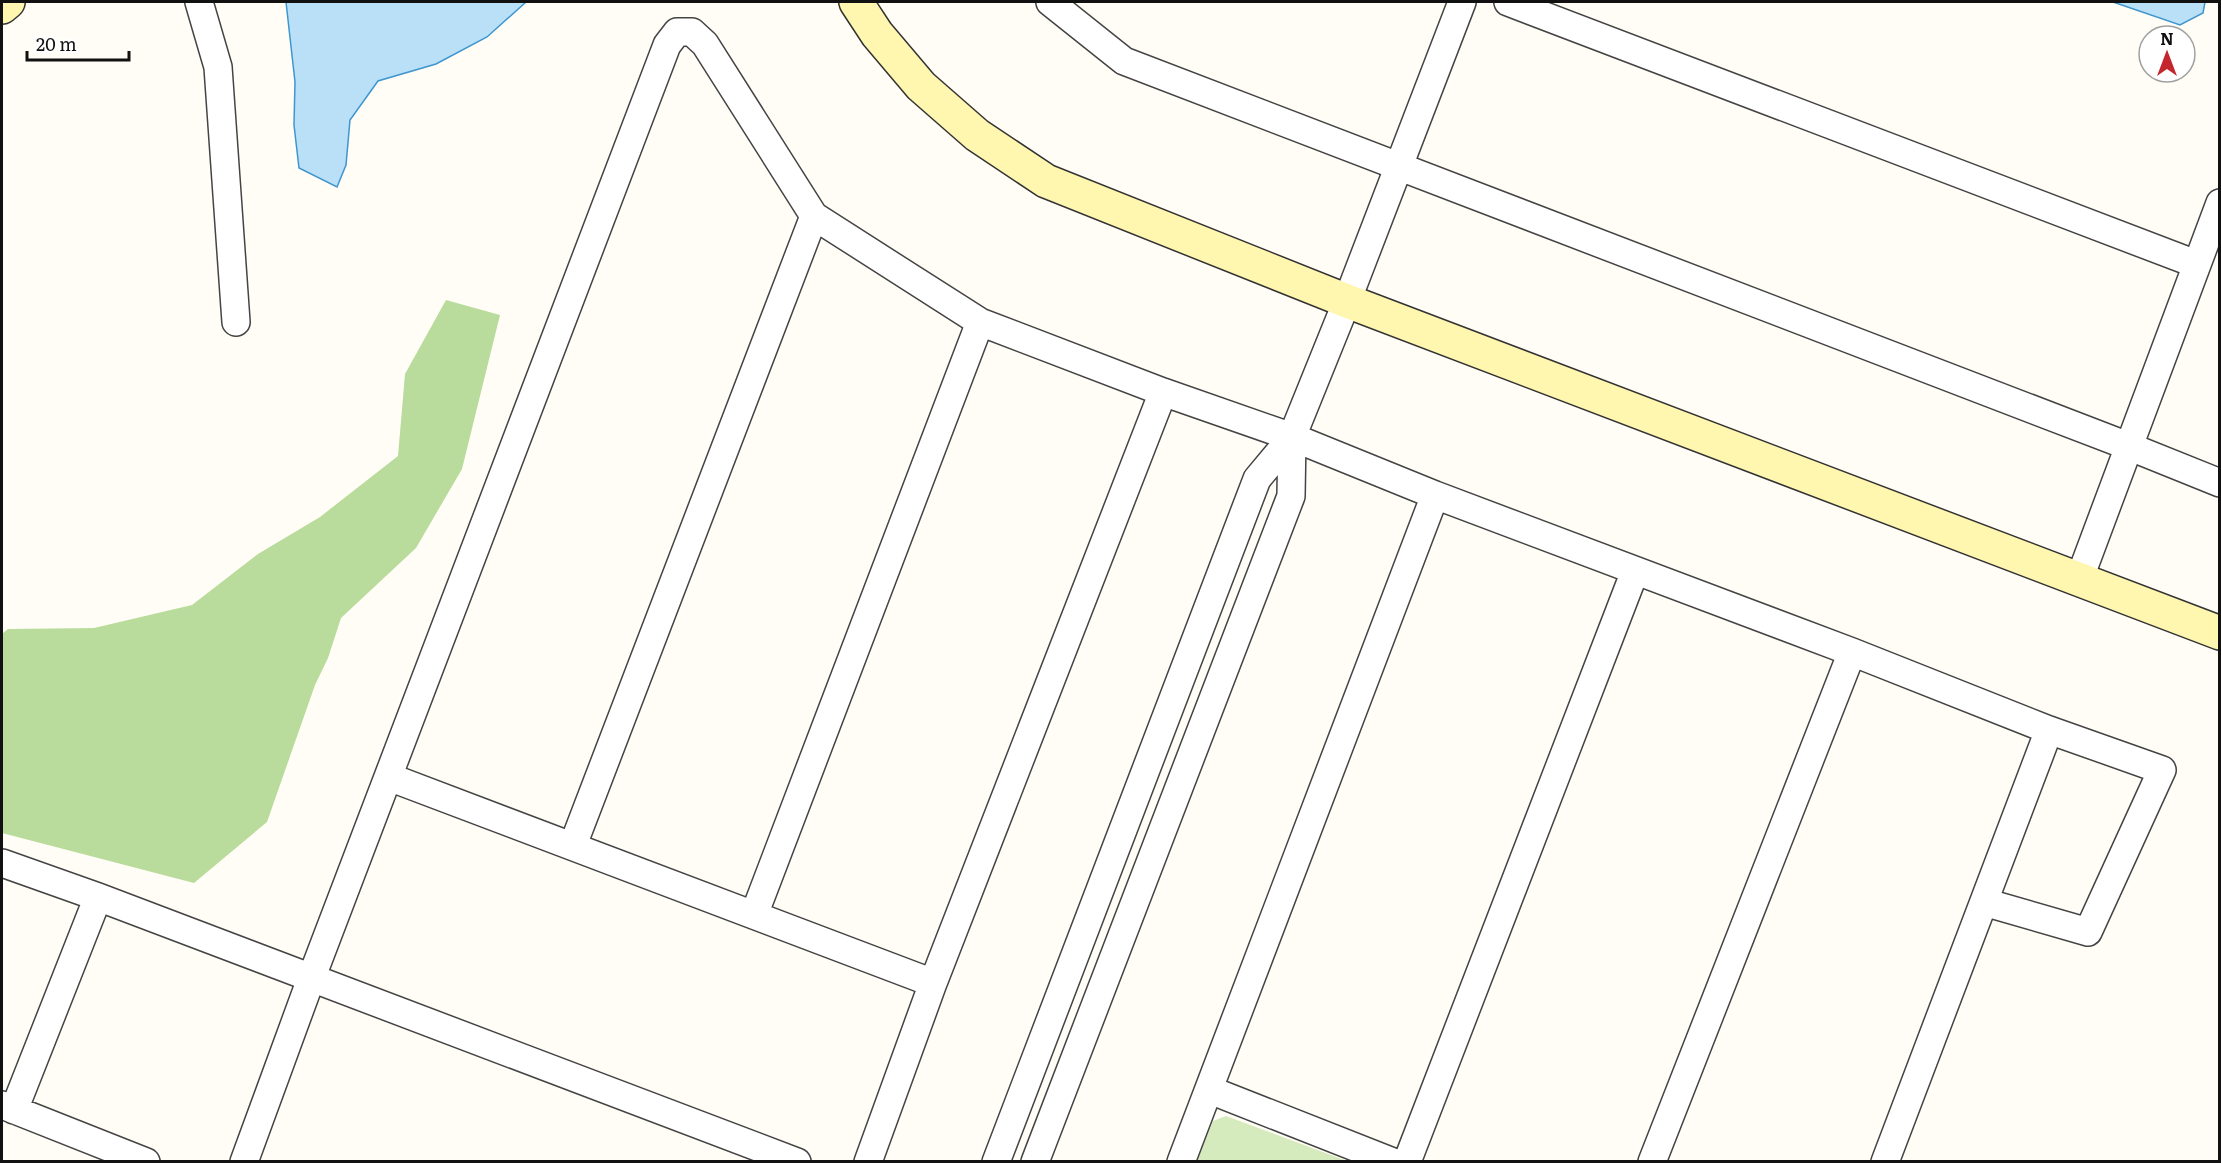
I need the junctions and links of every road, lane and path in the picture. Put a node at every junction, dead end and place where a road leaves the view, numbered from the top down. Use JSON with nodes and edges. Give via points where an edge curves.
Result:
{"nodes":[{"id":1,"x":8,"y":2,"type":"edge"},
{"id":2,"x":199,"y":2,"type":"edge"},
{"id":3,"x":856,"y":2,"type":"edge"},
{"id":4,"x":1050,"y":2,"type":"edge"},
{"id":5,"x":1462,"y":2,"type":"edge"},
{"id":6,"x":1508,"y":2,"type":"edge"},
{"id":7,"x":2,"y":7,"type":"edge"},
{"id":8,"x":1397,"y":167,"type":"junction"},
{"id":9,"x":2220,"y":203,"type":"edge"},
{"id":10,"x":814,"y":216,"type":"junction"},
{"id":11,"x":2196,"y":264,"type":"junction"},
{"id":12,"x":1347,"y":301,"type":"junction"},
{"id":13,"x":236,"y":322,"type":"dead end"},
{"id":14,"x":980,"y":322,"type":"junction"},
{"id":15,"x":1163,"y":392,"type":"junction"},
{"id":16,"x":1293,"y":436,"type":"junction"},
{"id":17,"x":2128,"y":446,"type":"junction"},
{"id":18,"x":2220,"y":483,"type":"edge"},
{"id":19,"x":1435,"y":495,"type":"junction"},
{"id":20,"x":1635,"y":571,"type":"junction"},
{"id":21,"x":2079,"y":580,"type":"junction"},
{"id":22,"x":2220,"y":633,"type":"edge"},
{"id":23,"x":1852,"y":652,"type":"junction"},
{"id":24,"x":2049,"y":730,"type":"junction"},
{"id":25,"x":389,"y":777,"type":"junction"},
{"id":26,"x":573,"y":845,"type":"junction"},
{"id":27,"x":2,"y":863,"type":"edge"},
{"id":28,"x":98,"y":897,"type":"junction"},
{"id":29,"x":1984,"y":902,"type":"junction"},
{"id":30,"x":754,"y":915,"type":"junction"},
{"id":31,"x":311,"y":979,"type":"junction"},
{"id":32,"x":933,"y":983,"type":"junction"},
{"id":33,"x":1210,"y":1090,"type":"junction"},
{"id":34,"x":8,"y":1108,"type":"edge"},
{"id":35,"x":146,"y":1161,"type":"edge"},
{"id":36,"x":244,"y":1161,"type":"edge"},
{"id":37,"x":797,"y":1161,"type":"edge"},
{"id":38,"x":868,"y":1161,"type":"edge"},
{"id":39,"x":996,"y":1161,"type":"edge"},
{"id":40,"x":1035,"y":1161,"type":"edge"},
{"id":41,"x":1181,"y":1161,"type":"edge"},
{"id":42,"x":1393,"y":1161,"type":"edge"},
{"id":43,"x":1407,"y":1161,"type":"edge"},
{"id":44,"x":1653,"y":1161,"type":"edge"},
{"id":45,"x":1885,"y":1161,"type":"edge"}],
"edges":[{"from":1,"to":7,"type":"street"},
{"from":2,"to":13,"type":"street","via":[[218,67]]},
{"from":3,"to":12,"type":"street","via":[[921,86],[977,135],[1046,181]]},
{"from":4,"to":8,"type":"street","via":[[1124,61]]},
{"from":5,"to":8,"type":"street"},
{"from":6,"to":11,"type":"street"},
{"from":8,"to":12,"type":"street"},
{"from":8,"to":17,"type":"street"},
{"from":9,"to":11,"type":"street"},
{"from":10,"to":14,"type":"street"},
{"from":10,"to":25,"type":"street","via":[[705,44],[692,32],[677,32],[667,45]]},
{"from":10,"to":26,"type":"street"},
{"from":11,"to":17,"type":"street"},
{"from":12,"to":16,"type":"street"},
{"from":12,"to":21,"type":"street"},
{"from":14,"to":15,"type":"street"},
{"from":14,"to":30,"type":"street"},
{"from":15,"to":16,"type":"street"},
{"from":15,"to":32,"type":"street"},
{"from":16,"to":19,"type":"street"},
{"from":16,"to":39,"type":"street","via":[[1257,478]]},
{"from":16,"to":40,"type":"street","via":[[1291,496]]},
{"from":17,"to":18,"type":"street"},
{"from":17,"to":21,"type":"street"},
{"from":19,"to":20,"type":"street"},
{"from":19,"to":33,"type":"street"},
{"from":20,"to":23,"type":"street"},
{"from":20,"to":43,"type":"street"},
{"from":21,"to":22,"type":"street"},
{"from":23,"to":24,"type":"street"},
{"from":23,"to":44,"type":"street"},
{"from":24,"to":29,"type":"street"},
{"from":24,"to":29,"type":"street","via":[[2162,770],[2088,932]]},
{"from":25,"to":26,"type":"street"},
{"from":25,"to":31,"type":"street"},
{"from":26,"to":30,"type":"street"},
{"from":27,"to":28,"type":"street"},
{"from":28,"to":31,"type":"street"},
{"from":28,"to":34,"type":"street"},
{"from":29,"to":45,"type":"street"},
{"from":30,"to":32,"type":"street"},
{"from":31,"to":36,"type":"street"},
{"from":31,"to":37,"type":"street"},
{"from":32,"to":38,"type":"street"},
{"from":33,"to":41,"type":"street"},
{"from":33,"to":42,"type":"street"},
{"from":34,"to":35,"type":"street"}]}
